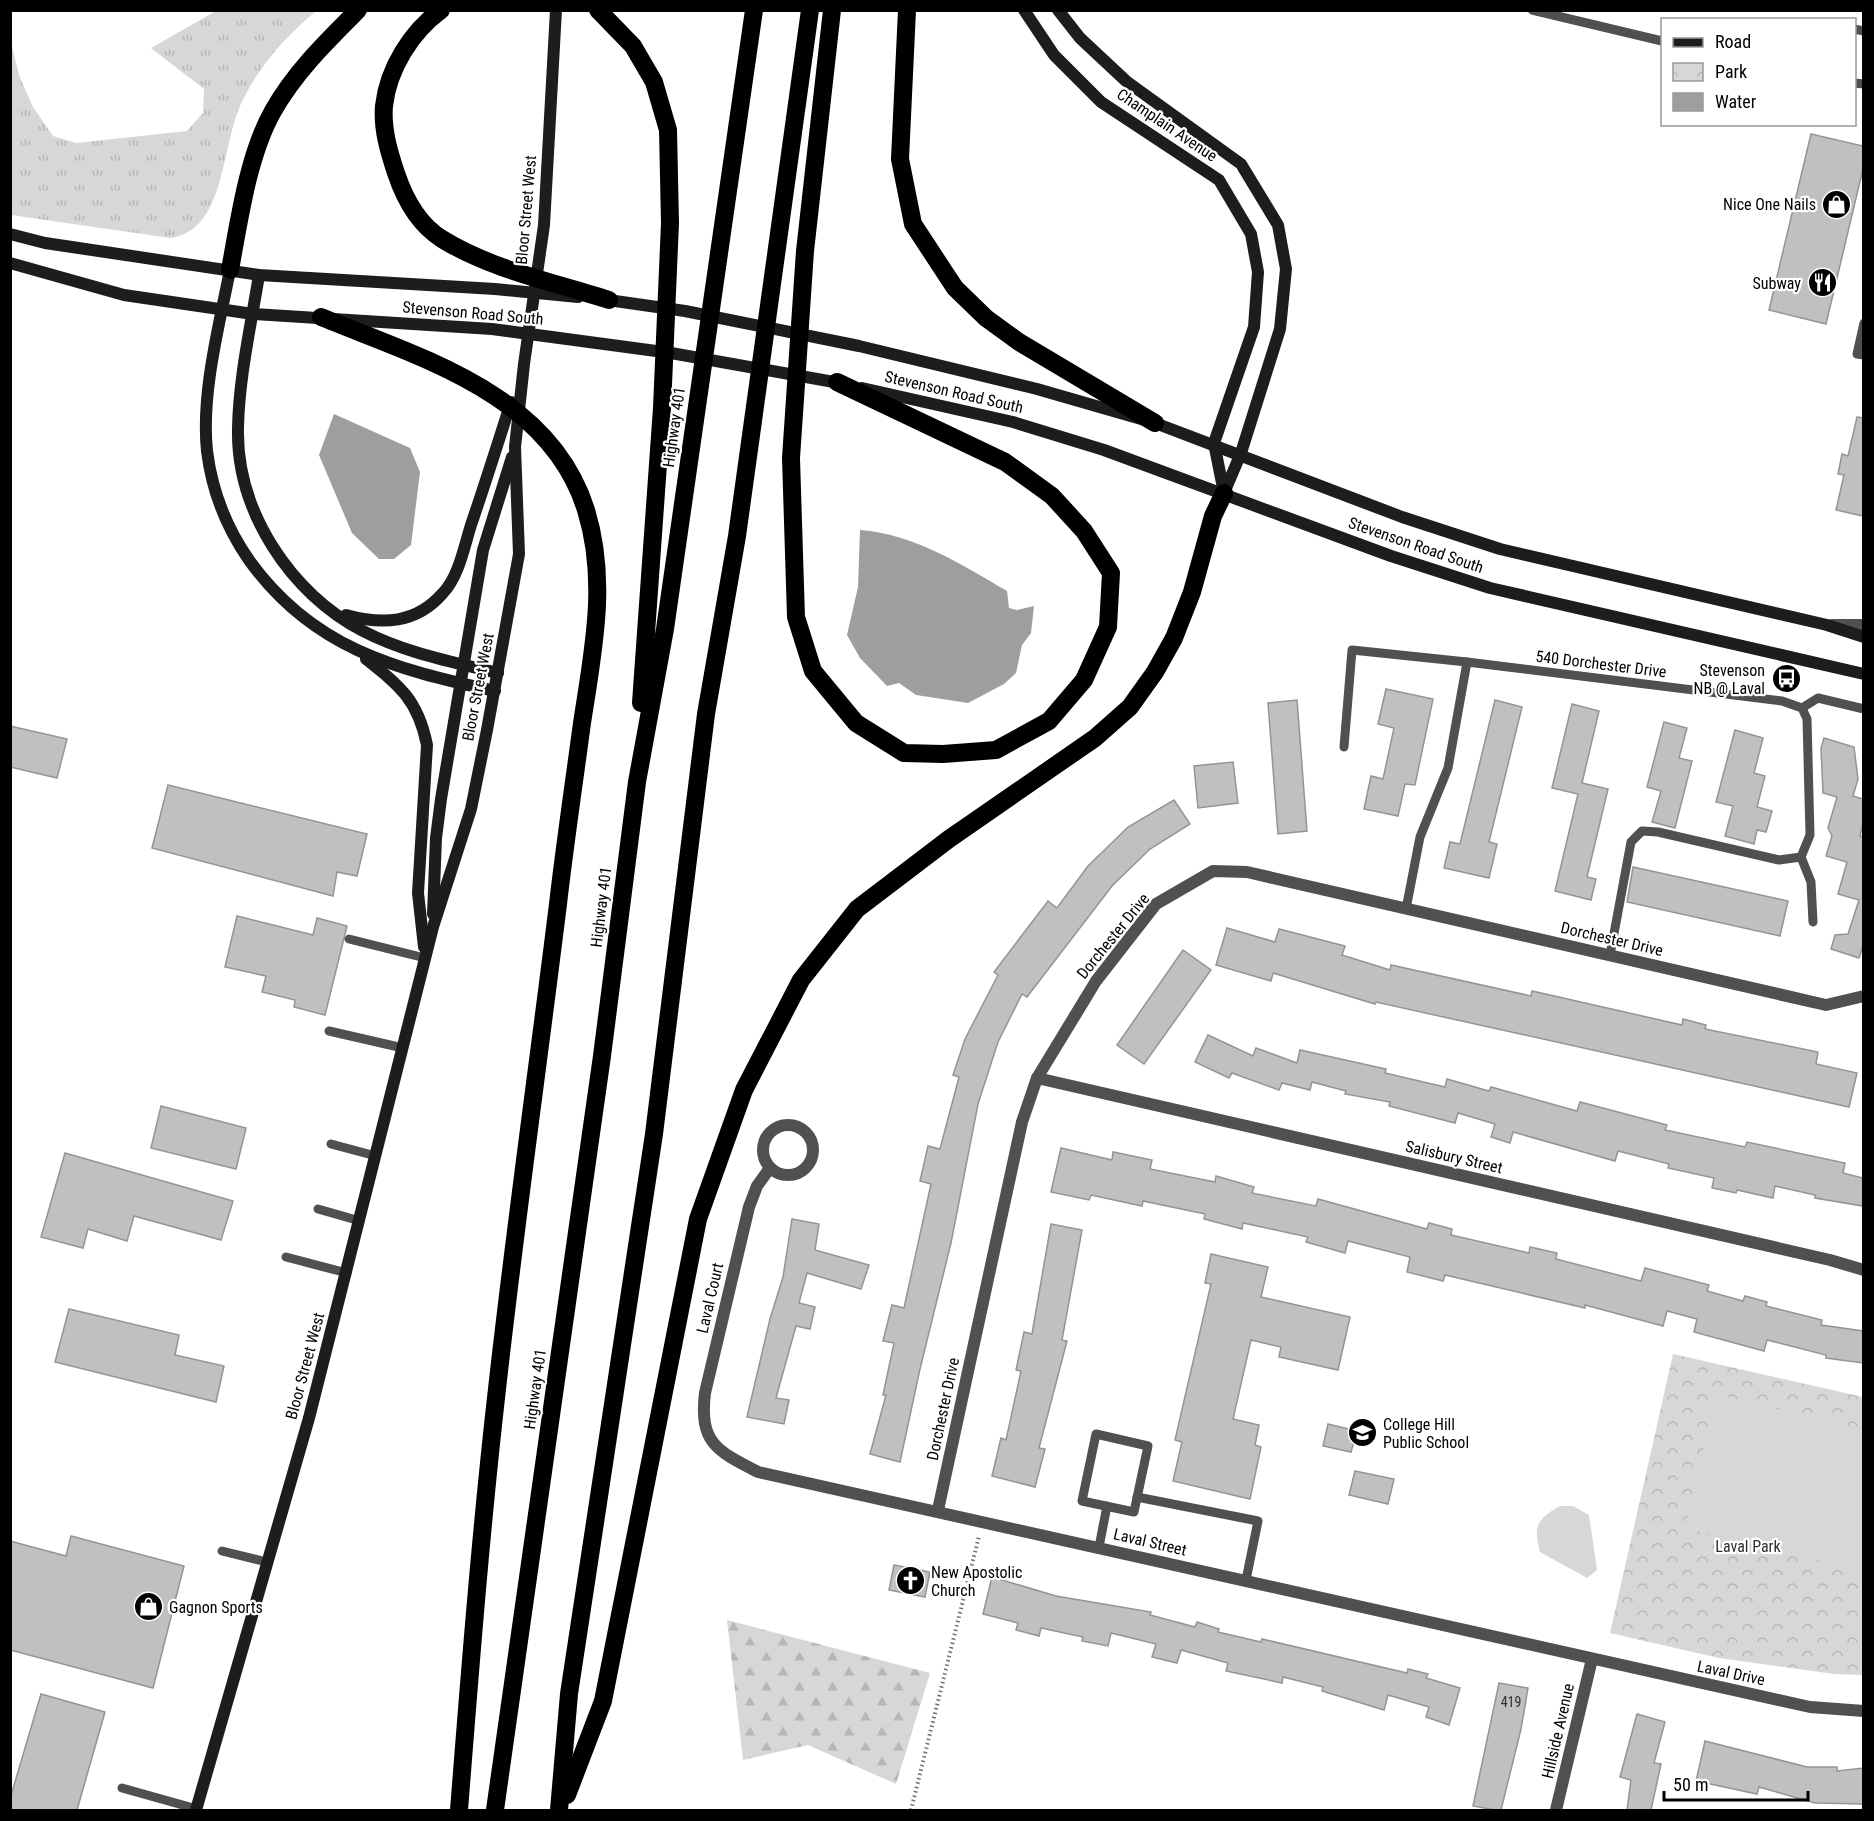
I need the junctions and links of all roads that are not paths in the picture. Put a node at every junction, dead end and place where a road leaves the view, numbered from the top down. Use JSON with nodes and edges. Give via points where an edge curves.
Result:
{"nodes":[{"id":1,"x":358,"y":10,"type":"edge"},
{"id":2,"x":441,"y":10,"type":"edge"},
{"id":3,"x":556,"y":10,"type":"edge"},
{"id":4,"x":754,"y":10,"type":"edge"},
{"id":5,"x":810,"y":10,"type":"edge"},
{"id":6,"x":832,"y":10,"type":"edge"},
{"id":7,"x":908,"y":10,"type":"edge"},
{"id":8,"x":1024,"y":10,"type":"edge"},
{"id":9,"x":1058,"y":10,"type":"edge"},
{"id":10,"x":1532,"y":10,"type":"edge"},
{"id":11,"x":601,"y":12,"type":"edge"},
{"id":12,"x":1661,"y":40,"type":"edge"},
{"id":13,"x":10,"y":234,"type":"edge"},
{"id":14,"x":10,"y":263,"type":"edge"},
{"id":15,"x":230,"y":270,"type":"junction"},
{"id":16,"x":259,"y":275,"type":"junction"},
{"id":17,"x":609,"y":300,"type":"junction"},
{"id":18,"x":222,"y":309,"type":"junction"},
{"id":19,"x":253,"y":314,"type":"junction"},
{"id":20,"x":321,"y":317,"type":"junction"},
{"id":21,"x":1863,"y":323,"type":"edge"},
{"id":22,"x":1863,"y":355,"type":"edge"},
{"id":23,"x":524,"y":364,"type":"junction"},
{"id":24,"x":837,"y":382,"type":"junction"},
{"id":25,"x":1155,"y":423,"type":"junction"},
{"id":26,"x":1214,"y":443,"type":"junction"},
{"id":27,"x":515,"y":447,"type":"junction"},
{"id":28,"x":1241,"y":453,"type":"junction"},
{"id":29,"x":1224,"y":493,"type":"junction"},
{"id":30,"x":332,"y":612,"type":"junction"},
{"id":31,"x":1863,"y":625,"type":"edge"},
{"id":32,"x":1827,"y":626,"type":"junction"},
{"id":33,"x":1863,"y":637,"type":"edge"},
{"id":34,"x":356,"y":651,"type":"junction"},
{"id":35,"x":1467,"y":662,"type":"junction"},
{"id":36,"x":465,"y":665,"type":"junction"},
{"id":37,"x":498,"y":673,"type":"junction"},
{"id":38,"x":1863,"y":674,"type":"edge"},
{"id":39,"x":462,"y":684,"type":"junction"},
{"id":40,"x":495,"y":691,"type":"junction"},
{"id":41,"x":1802,"y":708,"type":"junction"},
{"id":42,"x":1863,"y":709,"type":"edge"},
{"id":43,"x":1344,"y":747,"type":"dead end"},
{"id":44,"x":637,"y":782,"type":"junction"},
{"id":45,"x":1801,"y":856,"type":"junction"},
{"id":46,"x":1406,"y":909,"type":"junction"},
{"id":47,"x":1813,"y":922,"type":"dead end"},
{"id":48,"x":433,"y":927,"type":"junction"},
{"id":49,"x":349,"y":939,"type":"dead end"},
{"id":50,"x":1610,"y":955,"type":"junction"},
{"id":51,"x":425,"y":958,"type":"junction"},
{"id":52,"x":1863,"y":996,"type":"edge"},
{"id":53,"x":329,"y":1031,"type":"dead end"},
{"id":54,"x":403,"y":1048,"type":"junction"},
{"id":55,"x":1037,"y":1078,"type":"junction"},
{"id":56,"x":331,"y":1144,"type":"dead end"},
{"id":57,"x":376,"y":1156,"type":"junction"},
{"id":58,"x":770,"y":1168,"type":"junction"},
{"id":59,"x":318,"y":1209,"type":"dead end"},
{"id":60,"x":360,"y":1221,"type":"junction"},
{"id":61,"x":286,"y":1257,"type":"dead end"},
{"id":62,"x":1863,"y":1270,"type":"edge"},
{"id":63,"x":347,"y":1273,"type":"junction"},
{"id":64,"x":709,"y":1439,"type":"joint"},
{"id":65,"x":1137,"y":1497,"type":"junction"},
{"id":66,"x":1107,"y":1506,"type":"junction"},
{"id":67,"x":938,"y":1510,"type":"junction"},
{"id":68,"x":1099,"y":1547,"type":"junction"},
{"id":69,"x":222,"y":1551,"type":"dead end"},
{"id":70,"x":267,"y":1562,"type":"junction"},
{"id":71,"x":1246,"y":1581,"type":"junction"},
{"id":72,"x":1592,"y":1659,"type":"junction"},
{"id":73,"x":1863,"y":1711,"type":"edge"},
{"id":74,"x":122,"y":1788,"type":"dead end"},
{"id":75,"x":196,"y":1810,"type":"edge"},
{"id":76,"x":459,"y":1810,"type":"edge"},
{"id":77,"x":495,"y":1810,"type":"edge"},
{"id":78,"x":560,"y":1810,"type":"edge"},
{"id":79,"x":1556,"y":1810,"type":"edge"}],
"edges":[{"from":1,"to":15,"type":"highway","via":[[311,56],[272,112],[256,152]]},
{"from":2,"to":17,"type":"highway","via":[[425,22],[398,60],[384,106],[387,145],[402,191],[418,218],[441,238],[498,264]]},
{"from":3,"to":23,"type":"main road","name":"Bloor Street West","via":[[544,225]]},
{"from":4,"to":44,"type":"highway","name":"Highway 401","via":[[665,629]]},
{"from":5,"to":78,"type":"highway","via":[[737,536],[706,714],[654,1134],[569,1694]]},
{"from":6,"to":24,"type":"highway","via":[[805,251],[791,458],[796,617],[813,671],[856,723],[904,753],[996,750],[1049,721],[1084,680],[1108,627],[1111,573],[1084,531],[1052,496],[1005,462]]},
{"from":7,"to":25,"type":"highway","via":[[900,159],[913,224],[955,288],[986,318]]},
{"from":8,"to":26,"type":"main road","name":"Champlain Avenue","via":[[1054,55],[1101,102],[1219,180],[1251,234],[1258,272],[1254,327]]},
{"from":9,"to":28,"type":"main road","name":"Champlain Avenue","via":[[1080,38],[1126,81],[1241,164],[1278,225],[1286,269],[1280,329]]},
{"from":10,"to":12,"type":"lane"},
{"from":11,"to":44,"type":"highway","via":[[633,46],[654,82],[668,130],[670,222],[659,483]]},
{"from":13,"to":15,"type":"main road","name":"Stevenson Road South","via":[[45,243]]},
{"from":14,"to":18,"type":"main road","name":"Stevenson Road South","via":[[124,295]]},
{"from":15,"to":16,"type":"main road","name":"Stevenson Road South"},
{"from":15,"to":18,"type":"main road"},
{"from":16,"to":17,"type":"main road","name":"Stevenson Road South"},
{"from":16,"to":19,"type":"main road"},
{"from":17,"to":25,"type":"main road","name":"Stevenson Road South","via":[[859,346],[1038,389]]},
{"from":18,"to":19,"type":"main road","name":"Stevenson Road South"},
{"from":18,"to":34,"type":"main road","via":[[208,401],[207,449],[216,498],[234,538],[287,605],[314,628]]},
{"from":19,"to":20,"type":"main road","name":"Stevenson Road South"},
{"from":19,"to":30,"type":"main road","via":[[238,430],[246,486],[274,548],[291,572]]},
{"from":20,"to":24,"type":"main road","name":"Stevenson Road South","via":[[492,329],[671,353]]},
{"from":20,"to":76,"type":"highway","via":[[474,383],[527,419],[548,440],[570,474],[586,508],[596,560],[599,606],[564,849],[497,1391]]},
{"from":21,"to":22,"type":"lane","via":[[1857,354]]},
{"from":23,"to":27,"type":"main road","name":"Bloor Street West"},
{"from":23,"to":30,"type":"main road","via":[[458,565],[444,593],[396,621],[380,623]]},
{"from":24,"to":29,"type":"main road","name":"Stevenson Road South","via":[[1013,422]]},
{"from":25,"to":26,"type":"main road","name":"Stevenson Road South"},
{"from":26,"to":28,"type":"main road","name":"Stevenson Road South"},
{"from":26,"to":29,"type":"main road"},
{"from":27,"to":36,"type":"main road","name":"Bloor Street West","via":[[483,550]]},
{"from":27,"to":37,"type":"main road","name":"Bloor Street West","via":[[519,554]]},
{"from":28,"to":29,"type":"main road","name":"Champlain Avenue"},
{"from":28,"to":32,"type":"main road","name":"Stevenson Road South","via":[[1402,517],[1500,549]]},
{"from":29,"to":38,"type":"main road","name":"Stevenson Road South","via":[[1390,556],[1490,588]]},
{"from":29,"to":78,"type":"highway","via":[[1174,638],[1130,706],[1095,738],[949,839],[857,909],[801,980],[744,1090],[698,1219],[603,1701]]},
{"from":30,"to":36,"type":"main road","via":[[387,642]]},
{"from":31,"to":32,"type":"street"},
{"from":32,"to":33,"type":"main road","name":"Stevenson Road South"},
{"from":34,"to":39,"type":"main road"},
{"from":34,"to":51,"type":"main road","via":[[408,695],[422,722],[427,744],[418,893]]},
{"from":35,"to":41,"type":"lane","name":"540 Dorchester Drive","via":[[1782,701]]},
{"from":35,"to":43,"type":"lane","name":"540 Dorchester Drive","via":[[1352,650]]},
{"from":35,"to":46,"type":"lane","via":[[1448,768],[1420,837]]},
{"from":36,"to":37,"type":"main road"},
{"from":36,"to":39,"type":"main road","name":"Bloor Street West"},
{"from":37,"to":40,"type":"main road","name":"Bloor Street West"},
{"from":39,"to":40,"type":"main road"},
{"from":39,"to":48,"type":"main road","name":"Bloor Street West","via":[[436,838]]},
{"from":40,"to":48,"type":"main road","name":"Bloor Street West","via":[[468,819]]},
{"from":41,"to":42,"type":"lane","via":[[1818,698]]},
{"from":41,"to":45,"type":"lane","via":[[1807,719],[1810,835]]},
{"from":44,"to":77,"type":"highway","name":"Highway 401"},
{"from":45,"to":47,"type":"lane","via":[[1811,882]]},
{"from":45,"to":50,"type":"lane","via":[[1779,860],[1642,831],[1631,842]]},
{"from":46,"to":50,"type":"street","name":"Dorchester Drive"},
{"from":46,"to":55,"type":"street","name":"Dorchester Drive","via":[[1247,872],[1213,871],[1156,904],[1096,981]]},
{"from":48,"to":51,"type":"main road","name":"Bloor Street West"},
{"from":49,"to":51,"type":"lane"},
{"from":50,"to":52,"type":"street","name":"Dorchester Drive","via":[[1826,1005]]},
{"from":51,"to":54,"type":"main road","name":"Bloor Street West"},
{"from":53,"to":54,"type":"lane"},
{"from":54,"to":57,"type":"main road","name":"Bloor Street West"},
{"from":55,"to":62,"type":"street","name":"Salisbury Street"},
{"from":55,"to":67,"type":"street","name":"Dorchester Drive","via":[[1022,1122]]},
{"from":56,"to":57,"type":"lane"},
{"from":57,"to":60,"type":"main road","name":"Bloor Street West"},
{"from":58,"to":58,"type":"street","via":[[763,1153],[773,1130],[790,1125],[806,1133],[812,1144],[806,1167],[791,1175]]},
{"from":58,"to":64,"type":"street","name":"Laval Court","via":[[748,1207],[705,1393],[702,1417]]},
{"from":59,"to":60,"type":"lane"},
{"from":60,"to":63,"type":"main road","name":"Bloor Street West"},
{"from":61,"to":63,"type":"lane"},
{"from":63,"to":70,"type":"main road","name":"Bloor Street West"},
{"from":64,"to":67,"type":"street","name":"Laval Street","via":[[725,1455],[758,1472]]},
{"from":65,"to":66,"type":"lane","via":[[1134,1512]]},
{"from":65,"to":66,"type":"lane","via":[[1148,1446],[1096,1434],[1082,1501]]},
{"from":65,"to":71,"type":"lane","via":[[1258,1521]]},
{"from":66,"to":68,"type":"lane"},
{"from":67,"to":68,"type":"street","name":"Laval Street"},
{"from":68,"to":71,"type":"street","name":"Laval Street"},
{"from":69,"to":70,"type":"lane"},
{"from":70,"to":75,"type":"main road","name":"Bloor Street West"},
{"from":71,"to":72,"type":"street","name":"Laval Street"},
{"from":72,"to":73,"type":"street","name":"Laval Drive","via":[[1810,1707]]},
{"from":72,"to":79,"type":"street","name":"Hillside Avenue"},
{"from":74,"to":75,"type":"lane"}]}
